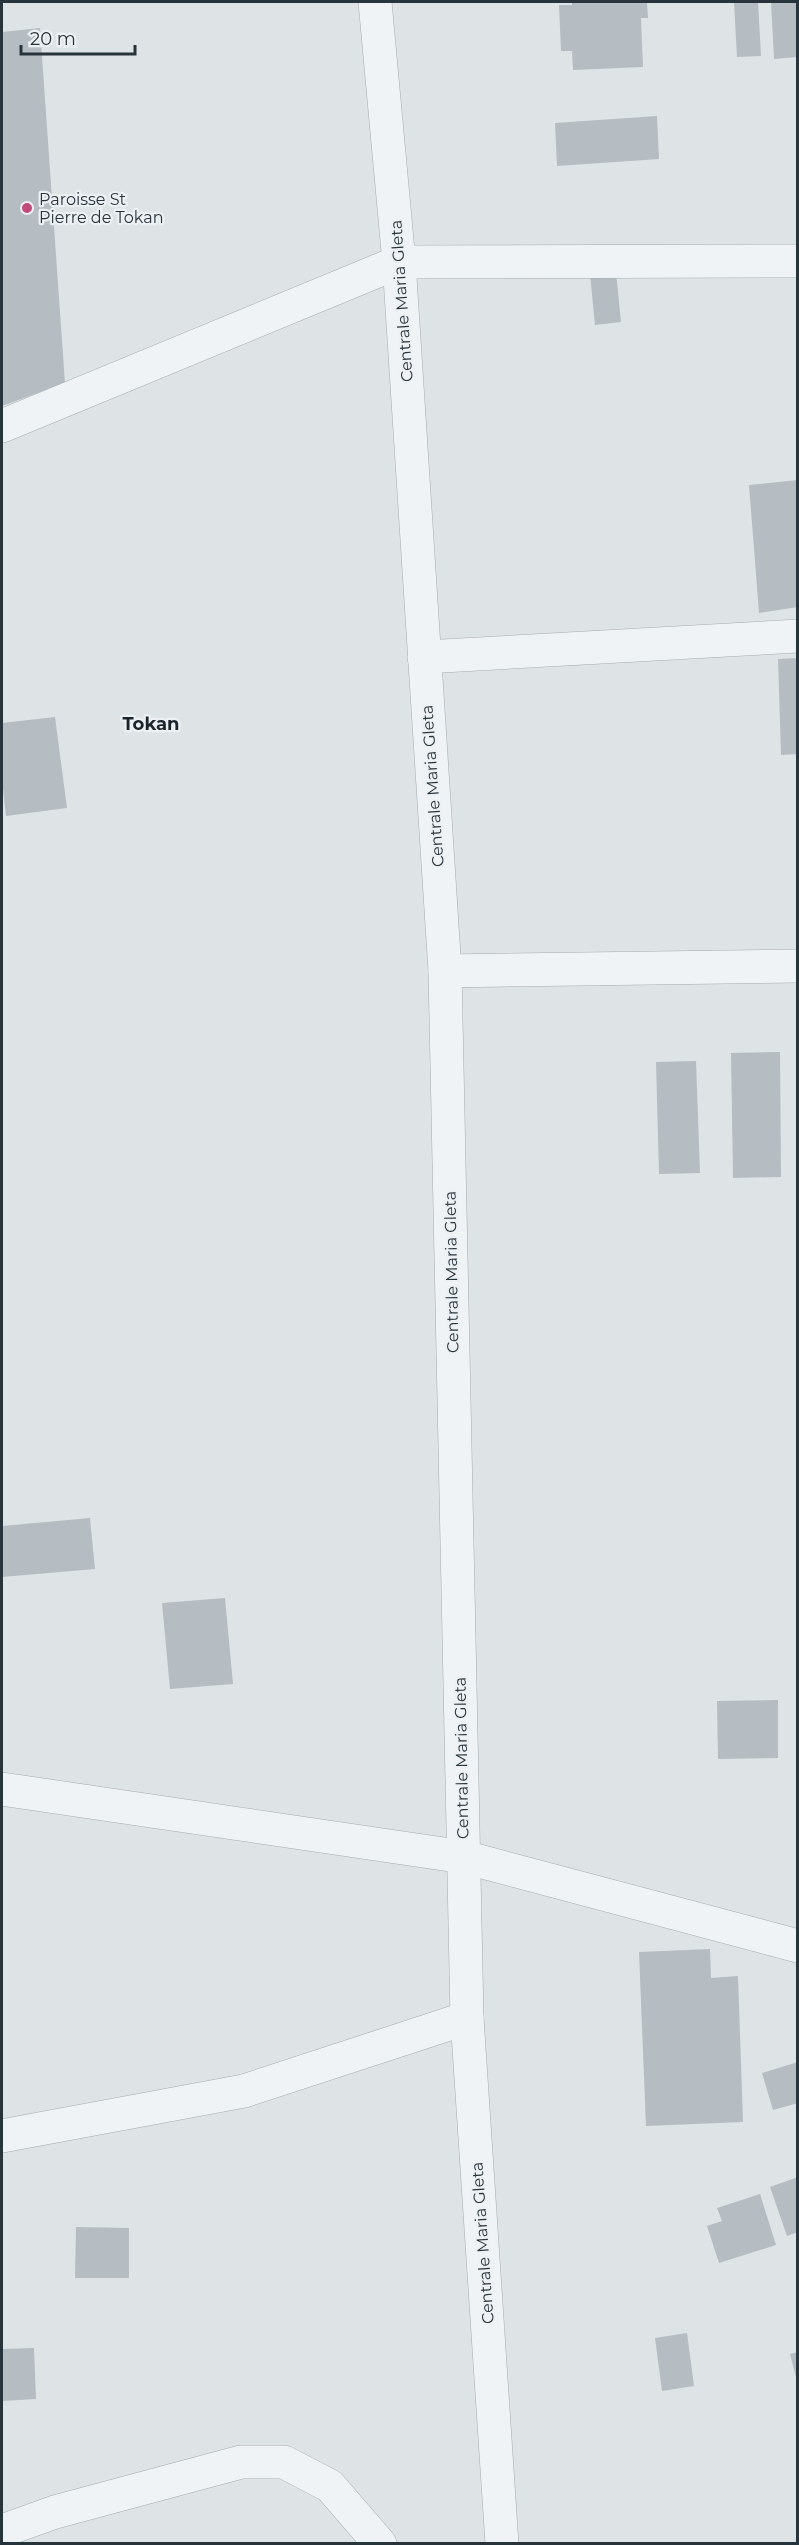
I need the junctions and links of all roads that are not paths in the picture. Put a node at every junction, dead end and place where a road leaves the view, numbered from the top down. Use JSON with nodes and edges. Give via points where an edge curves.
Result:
{"nodes":[{"id":1,"x":375,"y":2,"type":"edge"},
{"id":2,"x":798,"y":261,"type":"edge"},
{"id":3,"x":399,"y":262,"type":"junction"},
{"id":4,"x":2,"y":426,"type":"edge"},
{"id":5,"x":798,"y":636,"type":"edge"},
{"id":6,"x":424,"y":657,"type":"junction"},
{"id":7,"x":798,"y":966,"type":"edge"},
{"id":8,"x":445,"y":971,"type":"junction"},
{"id":9,"x":4,"y":1783,"type":"edge"},
{"id":10,"x":464,"y":1857,"type":"junction"},
{"id":11,"x":798,"y":1947,"type":"edge"},
{"id":12,"x":467,"y":2018,"type":"junction"},
{"id":13,"x":2,"y":2136,"type":"edge"},
{"id":14,"x":2,"y":2531,"type":"edge"},
{"id":15,"x":380,"y":2544,"type":"edge"},
{"id":16,"x":502,"y":2544,"type":"edge"}],
"edges":[{"from":1,"to":3,"type":"street","name":"Centrale Maria Gleta"},
{"from":2,"to":3,"type":"street"},
{"from":3,"to":4,"type":"street"},
{"from":3,"to":6,"type":"street","name":"Centrale Maria Gleta"},
{"from":5,"to":6,"type":"street"},
{"from":6,"to":8,"type":"street","name":"Centrale Maria Gleta"},
{"from":7,"to":8,"type":"street"},
{"from":8,"to":10,"type":"street","name":"Centrale Maria Gleta"},
{"from":9,"to":10,"type":"street"},
{"from":10,"to":11,"type":"street"},
{"from":10,"to":12,"type":"street","name":"Centrale Maria Gleta"},
{"from":12,"to":13,"type":"street","via":[[244,2091]]},
{"from":12,"to":16,"type":"street","name":"Centrale Maria Gleta"},
{"from":14,"to":15,"type":"street","via":[[55,2512],[241,2462],[284,2462],[330,2486]]}]}
